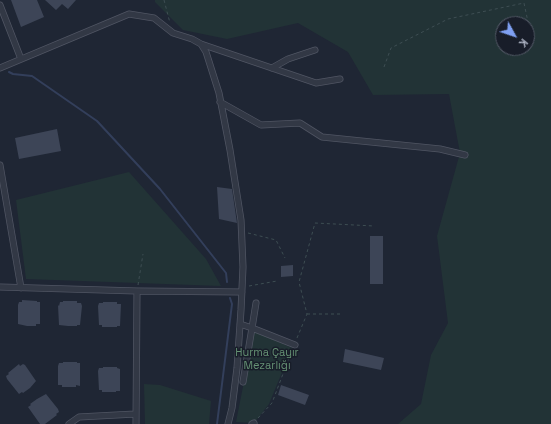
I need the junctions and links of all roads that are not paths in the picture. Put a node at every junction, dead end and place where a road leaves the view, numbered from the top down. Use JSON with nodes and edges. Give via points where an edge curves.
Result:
{"nodes":[{"id":1,"x":0,"y":5,"type":"edge"},
{"id":2,"x":201,"y":44,"type":"junction"},
{"id":3,"x":315,"y":50,"type":"dead end"},
{"id":4,"x":21,"y":58,"type":"junction"},
{"id":5,"x":0,"y":68,"type":"edge"},
{"id":6,"x":272,"y":68,"type":"junction"},
{"id":7,"x":340,"y":79,"type":"dead end"},
{"id":8,"x":220,"y":102,"type":"junction"},
{"id":9,"x":465,"y":155,"type":"dead end"},
{"id":10,"x":0,"y":165,"type":"edge"},
{"id":11,"x":0,"y":287,"type":"edge"},
{"id":12,"x":21,"y":288,"type":"junction"},
{"id":13,"x":242,"y":289,"type":"junction"},
{"id":14,"x":137,"y":291,"type":"junction"},
{"id":15,"x":256,"y":303,"type":"dead end"},
{"id":16,"x":240,"y":324,"type":"junction"},
{"id":17,"x":252,"y":328,"type":"junction"},
{"id":18,"x":294,"y":345,"type":"road end"},
{"id":19,"x":242,"y":382,"type":"dead end"},
{"id":20,"x":135,"y":414,"type":"junction"},
{"id":21,"x":69,"y":424,"type":"edge"},
{"id":22,"x":136,"y":424,"type":"edge"},
{"id":23,"x":228,"y":424,"type":"edge"}],
"edges":[{"from":1,"to":4,"type":"street"},
{"from":2,"to":4,"type":"street","via":[[173,33],[154,18],[129,14]]},
{"from":2,"to":6,"type":"street"},
{"from":2,"to":8,"type":"street","via":[[206,52]]},
{"from":3,"to":6,"type":"street","via":[[288,59]]},
{"from":4,"to":5,"type":"street"},
{"from":6,"to":7,"type":"street","via":[[316,83]]},
{"from":8,"to":9,"type":"street","via":[[261,125],[300,123],[322,137],[440,148]]},
{"from":8,"to":13,"type":"street","via":[[236,186],[241,232]]},
{"from":10,"to":12,"type":"street"},
{"from":11,"to":12,"type":"street"},
{"from":12,"to":14,"type":"street"},
{"from":13,"to":14,"type":"street"},
{"from":13,"to":16,"type":"street"},
{"from":14,"to":20,"type":"street"},
{"from":15,"to":17,"type":"street"},
{"from":16,"to":17,"type":"street"},
{"from":16,"to":23,"type":"street","via":[[233,400]]},
{"from":17,"to":18,"type":"street"},
{"from":17,"to":19,"type":"street"},
{"from":20,"to":21,"type":"street","via":[[79,417]]},
{"from":20,"to":22,"type":"street"}]}
